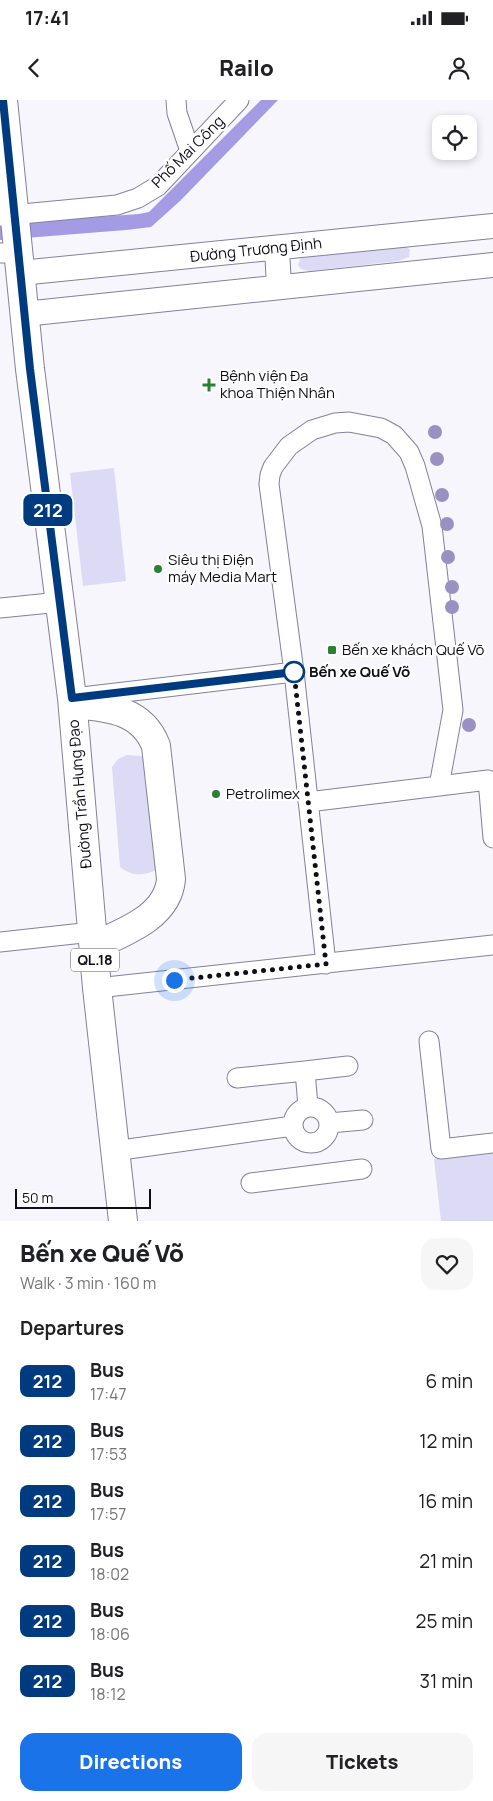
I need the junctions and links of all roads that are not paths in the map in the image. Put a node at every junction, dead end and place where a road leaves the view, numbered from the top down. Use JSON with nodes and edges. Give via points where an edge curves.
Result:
{"nodes":[{"id":1,"x":176,"y":100,"type":"edge"},
{"id":2,"x":240,"y":100,"type":"edge"},
{"id":3,"x":2,"y":103,"type":"edge"},
{"id":4,"x":190,"y":151,"type":"junction"},
{"id":5,"x":7,"y":215,"type":"edge"},
{"id":6,"x":493,"y":226,"type":"edge"},
{"id":7,"x":467,"y":228,"type":"junction"},
{"id":8,"x":277,"y":248,"type":"junction"},
{"id":9,"x":13,"y":259,"type":"edge"},
{"id":10,"x":482,"y":266,"type":"edge"},
{"id":11,"x":279,"y":287,"type":"junction"},
{"id":12,"x":24,"y":314,"type":"junction"},
{"id":13,"x":60,"y":602,"type":"junction"},
{"id":14,"x":0,"y":608,"type":"edge"},
{"id":15,"x":294,"y":672,"type":"junction"},
{"id":16,"x":73,"y":701,"type":"junction"},
{"id":17,"x":439,"y":786,"type":"junction"},
{"id":18,"x":308,"y":802,"type":"junction"},
{"id":19,"x":493,"y":838,"type":"edge"},
{"id":20,"x":93,"y":939,"type":"junction"},
{"id":21,"x":0,"y":942,"type":"edge"},
{"id":22,"x":493,"y":945,"type":"edge"},
{"id":23,"x":326,"y":964,"type":"junction"},
{"id":24,"x":97,"y":988,"type":"junction"},
{"id":25,"x":429,"y":1041,"type":"dead end"},
{"id":26,"x":348,"y":1066,"type":"dead end"},
{"id":27,"x":304,"y":1071,"type":"junction"},
{"id":28,"x":237,"y":1078,"type":"dead end"},
{"id":29,"x":308,"y":1106,"type":"junction"},
{"id":30,"x":363,"y":1120,"type":"dead end"},
{"id":31,"x":329,"y":1123,"type":"junction"},
{"id":32,"x":293,"y":1126,"type":"junction"},
{"id":33,"x":314,"y":1142,"type":"junction"},
{"id":34,"x":493,"y":1143,"type":"edge"},
{"id":35,"x":114,"y":1151,"type":"junction"},
{"id":36,"x":362,"y":1169,"type":"dead end"},
{"id":37,"x":318,"y":1174,"type":"junction"},
{"id":38,"x":251,"y":1183,"type":"dead end"},
{"id":39,"x":123,"y":1221,"type":"edge"}],
"edges":[{"from":1,"to":4,"type":"street"},
{"from":2,"to":4,"type":"street","name":"Phố Mai Công"},
{"from":3,"to":5,"type":"highway","name":"Đường Trần Hưng Đạo","number":"QL.18"},
{"from":4,"to":5,"type":"street","name":"Phố Mai Công","via":[[158,186],[138,198],[117,205]]},
{"from":5,"to":9,"type":"highway","name":"Đường Trần Hưng Đạo","number":"QL.18"},
{"from":6,"to":7,"type":"main road","name":"Đường Trương Định"},
{"from":7,"to":8,"type":"main road","name":"Đường Trương Định"},
{"from":7,"to":10,"type":"main road"},
{"from":8,"to":9,"type":"main road","name":"Đường Trương Định"},
{"from":8,"to":11,"type":"main road"},
{"from":9,"to":12,"type":"highway","name":"Đường Trần Hưng Đạo","number":"QL.18"},
{"from":10,"to":11,"type":"main road"},
{"from":11,"to":12,"type":"main road"},
{"from":12,"to":13,"type":"highway","name":"Đường Trần Hưng Đạo","number":"QL.18"},
{"from":13,"to":14,"type":"street"},
{"from":13,"to":16,"type":"highway","name":"Đường Trần Hưng Đạo","number":"QL.18"},
{"from":15,"to":16,"type":"street"},
{"from":15,"to":17,"type":"street","via":[[269,496],[270,475],[283,452],[312,430],[341,422],[374,426],[394,435],[409,452],[432,526],[453,710]]},
{"from":15,"to":18,"type":"street"},
{"from":16,"to":20,"type":"highway","name":"Đường Trần Hưng Đạo","number":"QL.18"},
{"from":16,"to":20,"type":"highway","via":[[121,711],[133,718],[153,739],[171,879],[170,889],[158,910],[135,926]]},
{"from":17,"to":18,"type":"street"},
{"from":17,"to":19,"type":"street","via":[[488,780]]},
{"from":18,"to":23,"type":"street"},
{"from":20,"to":21,"type":"street"},
{"from":20,"to":24,"type":"highway","name":"Đường Trần Hưng Đạo","number":"QL.18"},
{"from":22,"to":23,"type":"street"},
{"from":23,"to":24,"type":"street"},
{"from":24,"to":35,"type":"highway","name":"Đường Trần Hưng Đạo","number":"QL.18"},
{"from":25,"to":34,"type":"street","via":[[441,1149]]},
{"from":26,"to":27,"type":"street"},
{"from":27,"to":28,"type":"street"},
{"from":27,"to":29,"type":"street"},
{"from":29,"to":31,"type":"street","via":[[325,1112]]},
{"from":29,"to":32,"type":"street","via":[[294,1117]]},
{"from":30,"to":31,"type":"street"},
{"from":31,"to":33,"type":"street","via":[[326,1135]]},
{"from":32,"to":33,"type":"street","via":[[300,1139]]},
{"from":32,"to":35,"type":"street"},
{"from":33,"to":37,"type":"street"},
{"from":35,"to":39,"type":"highway","name":"Đường Trần Hưng Đạo","number":"QL.18"},
{"from":36,"to":37,"type":"street"},
{"from":37,"to":38,"type":"street"}]}
